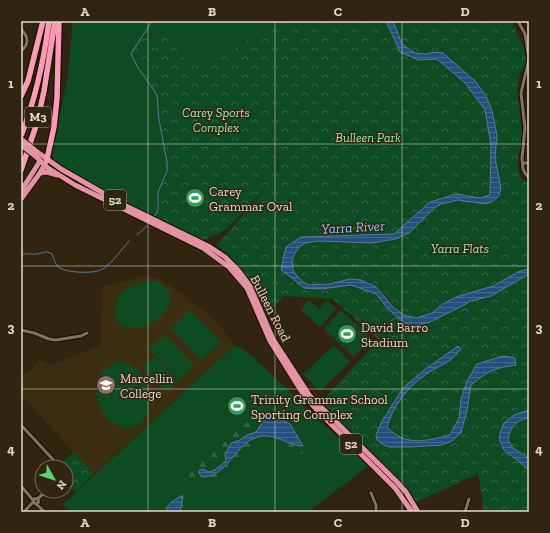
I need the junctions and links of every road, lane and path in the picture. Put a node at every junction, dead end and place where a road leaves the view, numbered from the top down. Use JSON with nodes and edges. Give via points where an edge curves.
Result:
{"nodes":[{"id":1,"x":43,"y":21,"type":"edge"},
{"id":2,"x":49,"y":21,"type":"edge"},
{"id":3,"x":55,"y":21,"type":"edge"},
{"id":4,"x":59,"y":21,"type":"edge"},
{"id":5,"x":518,"y":21,"type":"edge"},
{"id":6,"x":21,"y":29,"type":"edge"},
{"id":7,"x":529,"y":31,"type":"edge"},
{"id":8,"x":524,"y":34,"type":"junction"},
{"id":9,"x":21,"y":51,"type":"edge"},
{"id":10,"x":529,"y":58,"type":"edge"},
{"id":11,"x":21,"y":96,"type":"edge"},
{"id":12,"x":21,"y":138,"type":"edge"},
{"id":13,"x":21,"y":145,"type":"edge"},
{"id":14,"x":35,"y":153,"type":"junction"},
{"id":15,"x":40,"y":161,"type":"junction"},
{"id":16,"x":46,"y":162,"type":"junction"},
{"id":17,"x":522,"y":163,"type":"junction"},
{"id":18,"x":529,"y":164,"type":"edge"},
{"id":19,"x":21,"y":170,"type":"edge"},
{"id":20,"x":40,"y":173,"type":"junction"},
{"id":21,"x":63,"y":178,"type":"junction"},
{"id":22,"x":529,"y":178,"type":"edge"},
{"id":23,"x":21,"y":191,"type":"edge"},
{"id":24,"x":21,"y":199,"type":"edge"},
{"id":25,"x":161,"y":226,"type":"junction"},
{"id":26,"x":21,"y":330,"type":"edge"},
{"id":27,"x":88,"y":332,"type":"dead end"},
{"id":28,"x":21,"y":425,"type":"edge"},
{"id":29,"x":53,"y":459,"type":"edge"},
{"id":30,"x":21,"y":486,"type":"edge"},
{"id":31,"x":371,"y":493,"type":"dead end"},
{"id":32,"x":469,"y":499,"type":"dead end"},
{"id":33,"x":36,"y":501,"type":"junction"},
{"id":34,"x":24,"y":512,"type":"edge"},
{"id":35,"x":46,"y":512,"type":"edge"},
{"id":36,"x":376,"y":512,"type":"edge"},
{"id":37,"x":412,"y":512,"type":"edge"},
{"id":38,"x":418,"y":512,"type":"edge"},
{"id":39,"x":465,"y":512,"type":"edge"}],
"edges":[{"from":1,"to":11,"type":"highway","via":[[30,74]]},
{"from":2,"to":12,"type":"highway","number":"M3","via":[[40,74]]},
{"from":3,"to":19,"type":"highway","number":"M3","via":[[37,123]]},
{"from":4,"to":16,"type":"highway","via":[[57,98]]},
{"from":5,"to":8,"type":"street"},
{"from":6,"to":9,"type":"street","via":[[26,34],[27,41]]},
{"from":7,"to":8,"type":"street"},
{"from":8,"to":10,"type":"street"},
{"from":10,"to":17,"type":"street","via":[[520,93],[525,128]]},
{"from":12,"to":14,"type":"highway","name":"Bulleen Road","bridge":true},
{"from":13,"to":14,"type":"highway","name":"Bulleen Road","bridge":true},
{"from":14,"to":15,"type":"highway","name":"Bulleen Road"},
{"from":14,"to":16,"type":"highway","name":"Bulleen Road"},
{"from":15,"to":16,"type":"highway","name":"Bulleen Road","number":"52"},
{"from":15,"to":23,"type":"highway"},
{"from":16,"to":20,"type":"highway"},
{"from":16,"to":21,"type":"highway","name":"Bulleen Road","number":"52"},
{"from":16,"to":25,"type":"highway","name":"Bulleen Road","number":"52"},
{"from":17,"to":18,"type":"street"},
{"from":17,"to":22,"type":"street"},
{"from":20,"to":21,"type":"highway","via":[[46,172]]},
{"from":20,"to":24,"type":"highway"},
{"from":21,"to":25,"type":"highway","name":"Bulleen Road","number":"52"},
{"from":25,"to":37,"type":"highway","name":"Bulleen Road","number":"52","via":[[208,251],[236,274],[250,295],[270,341],[305,397],[395,488]]},
{"from":25,"to":38,"type":"highway","name":"Bulleen Road","number":"52","via":[[218,251],[238,270],[250,286],[273,339],[310,396],[396,481]]},
{"from":26,"to":27,"type":"street","via":[[56,340],[81,336]]},
{"from":28,"to":29,"type":"street"},
{"from":30,"to":33,"type":"street"},
{"from":31,"to":36,"type":"street"},
{"from":32,"to":39,"type":"street"},
{"from":33,"to":34,"type":"street"},
{"from":33,"to":35,"type":"street"}]}
